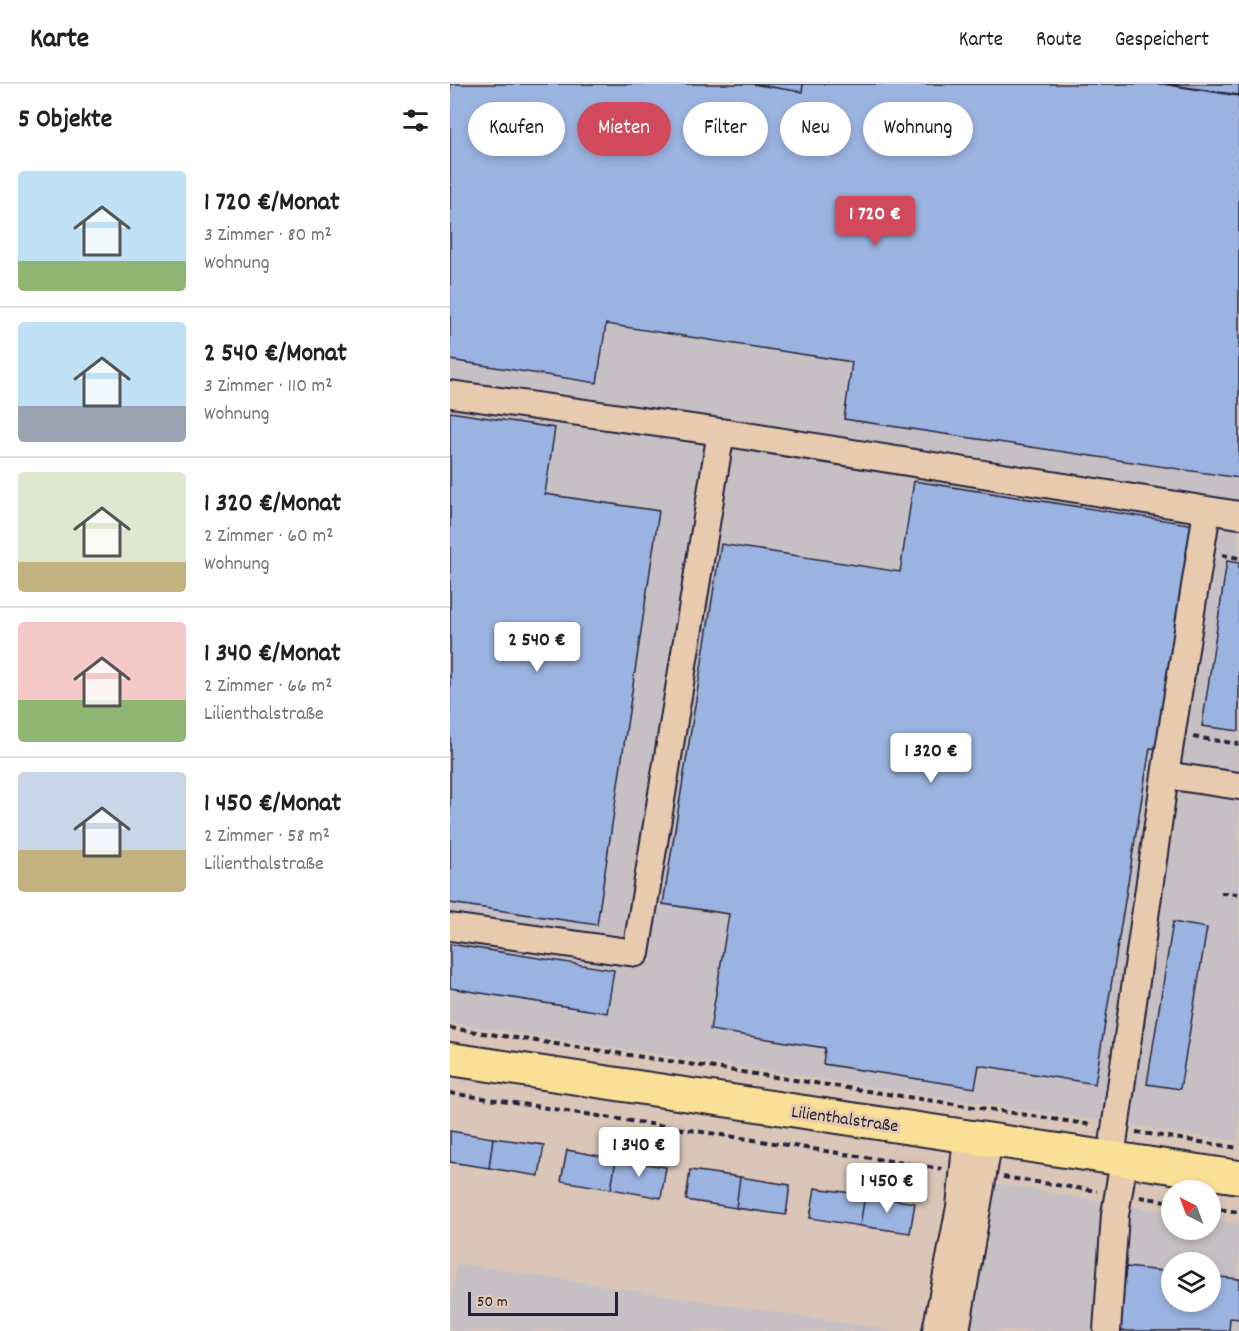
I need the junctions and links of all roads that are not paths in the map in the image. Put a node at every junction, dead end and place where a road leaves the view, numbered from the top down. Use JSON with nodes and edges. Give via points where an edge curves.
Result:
{"nodes":[{"id":1,"x":450,"y":394,"type":"edge"},
{"id":2,"x":721,"y":432,"type":"junction"},
{"id":3,"x":1207,"y":511,"type":"junction"},
{"id":4,"x":1239,"y":515,"type":"edge"},
{"id":5,"x":1165,"y":775,"type":"junction"},
{"id":6,"x":1239,"y":786,"type":"edge"},
{"id":7,"x":450,"y":927,"type":"edge"},
{"id":8,"x":450,"y":1059,"type":"edge"},
{"id":9,"x":978,"y":1138,"type":"junction"},
{"id":10,"x":1117,"y":1149,"type":"junction"},
{"id":11,"x":974,"y":1173,"type":"junction"},
{"id":12,"x":1239,"y":1177,"type":"edge"},
{"id":13,"x":936,"y":1331,"type":"edge"},
{"id":14,"x":956,"y":1331,"type":"edge"},
{"id":15,"x":1107,"y":1331,"type":"edge"}],
"edges":[{"from":1,"to":2,"type":"lane"},
{"from":2,"to":3,"type":"lane"},
{"from":2,"to":7,"type":"lane","via":[[636,953]]},
{"from":3,"to":4,"type":"lane"},
{"from":3,"to":5,"type":"lane"},
{"from":5,"to":6,"type":"lane"},
{"from":5,"to":10,"type":"lane"},
{"from":8,"to":9,"type":"main road","name":"Lilienthalstraße"},
{"from":9,"to":10,"type":"main road","name":"Lilienthalstraße"},
{"from":9,"to":11,"type":"lane"},
{"from":10,"to":12,"type":"main road","name":"Lilienthalstraße"},
{"from":10,"to":15,"type":"lane","via":[[1119,1194]]},
{"from":11,"to":13,"type":"lane","via":[[960,1207]]},
{"from":11,"to":14,"type":"lane"}]}
